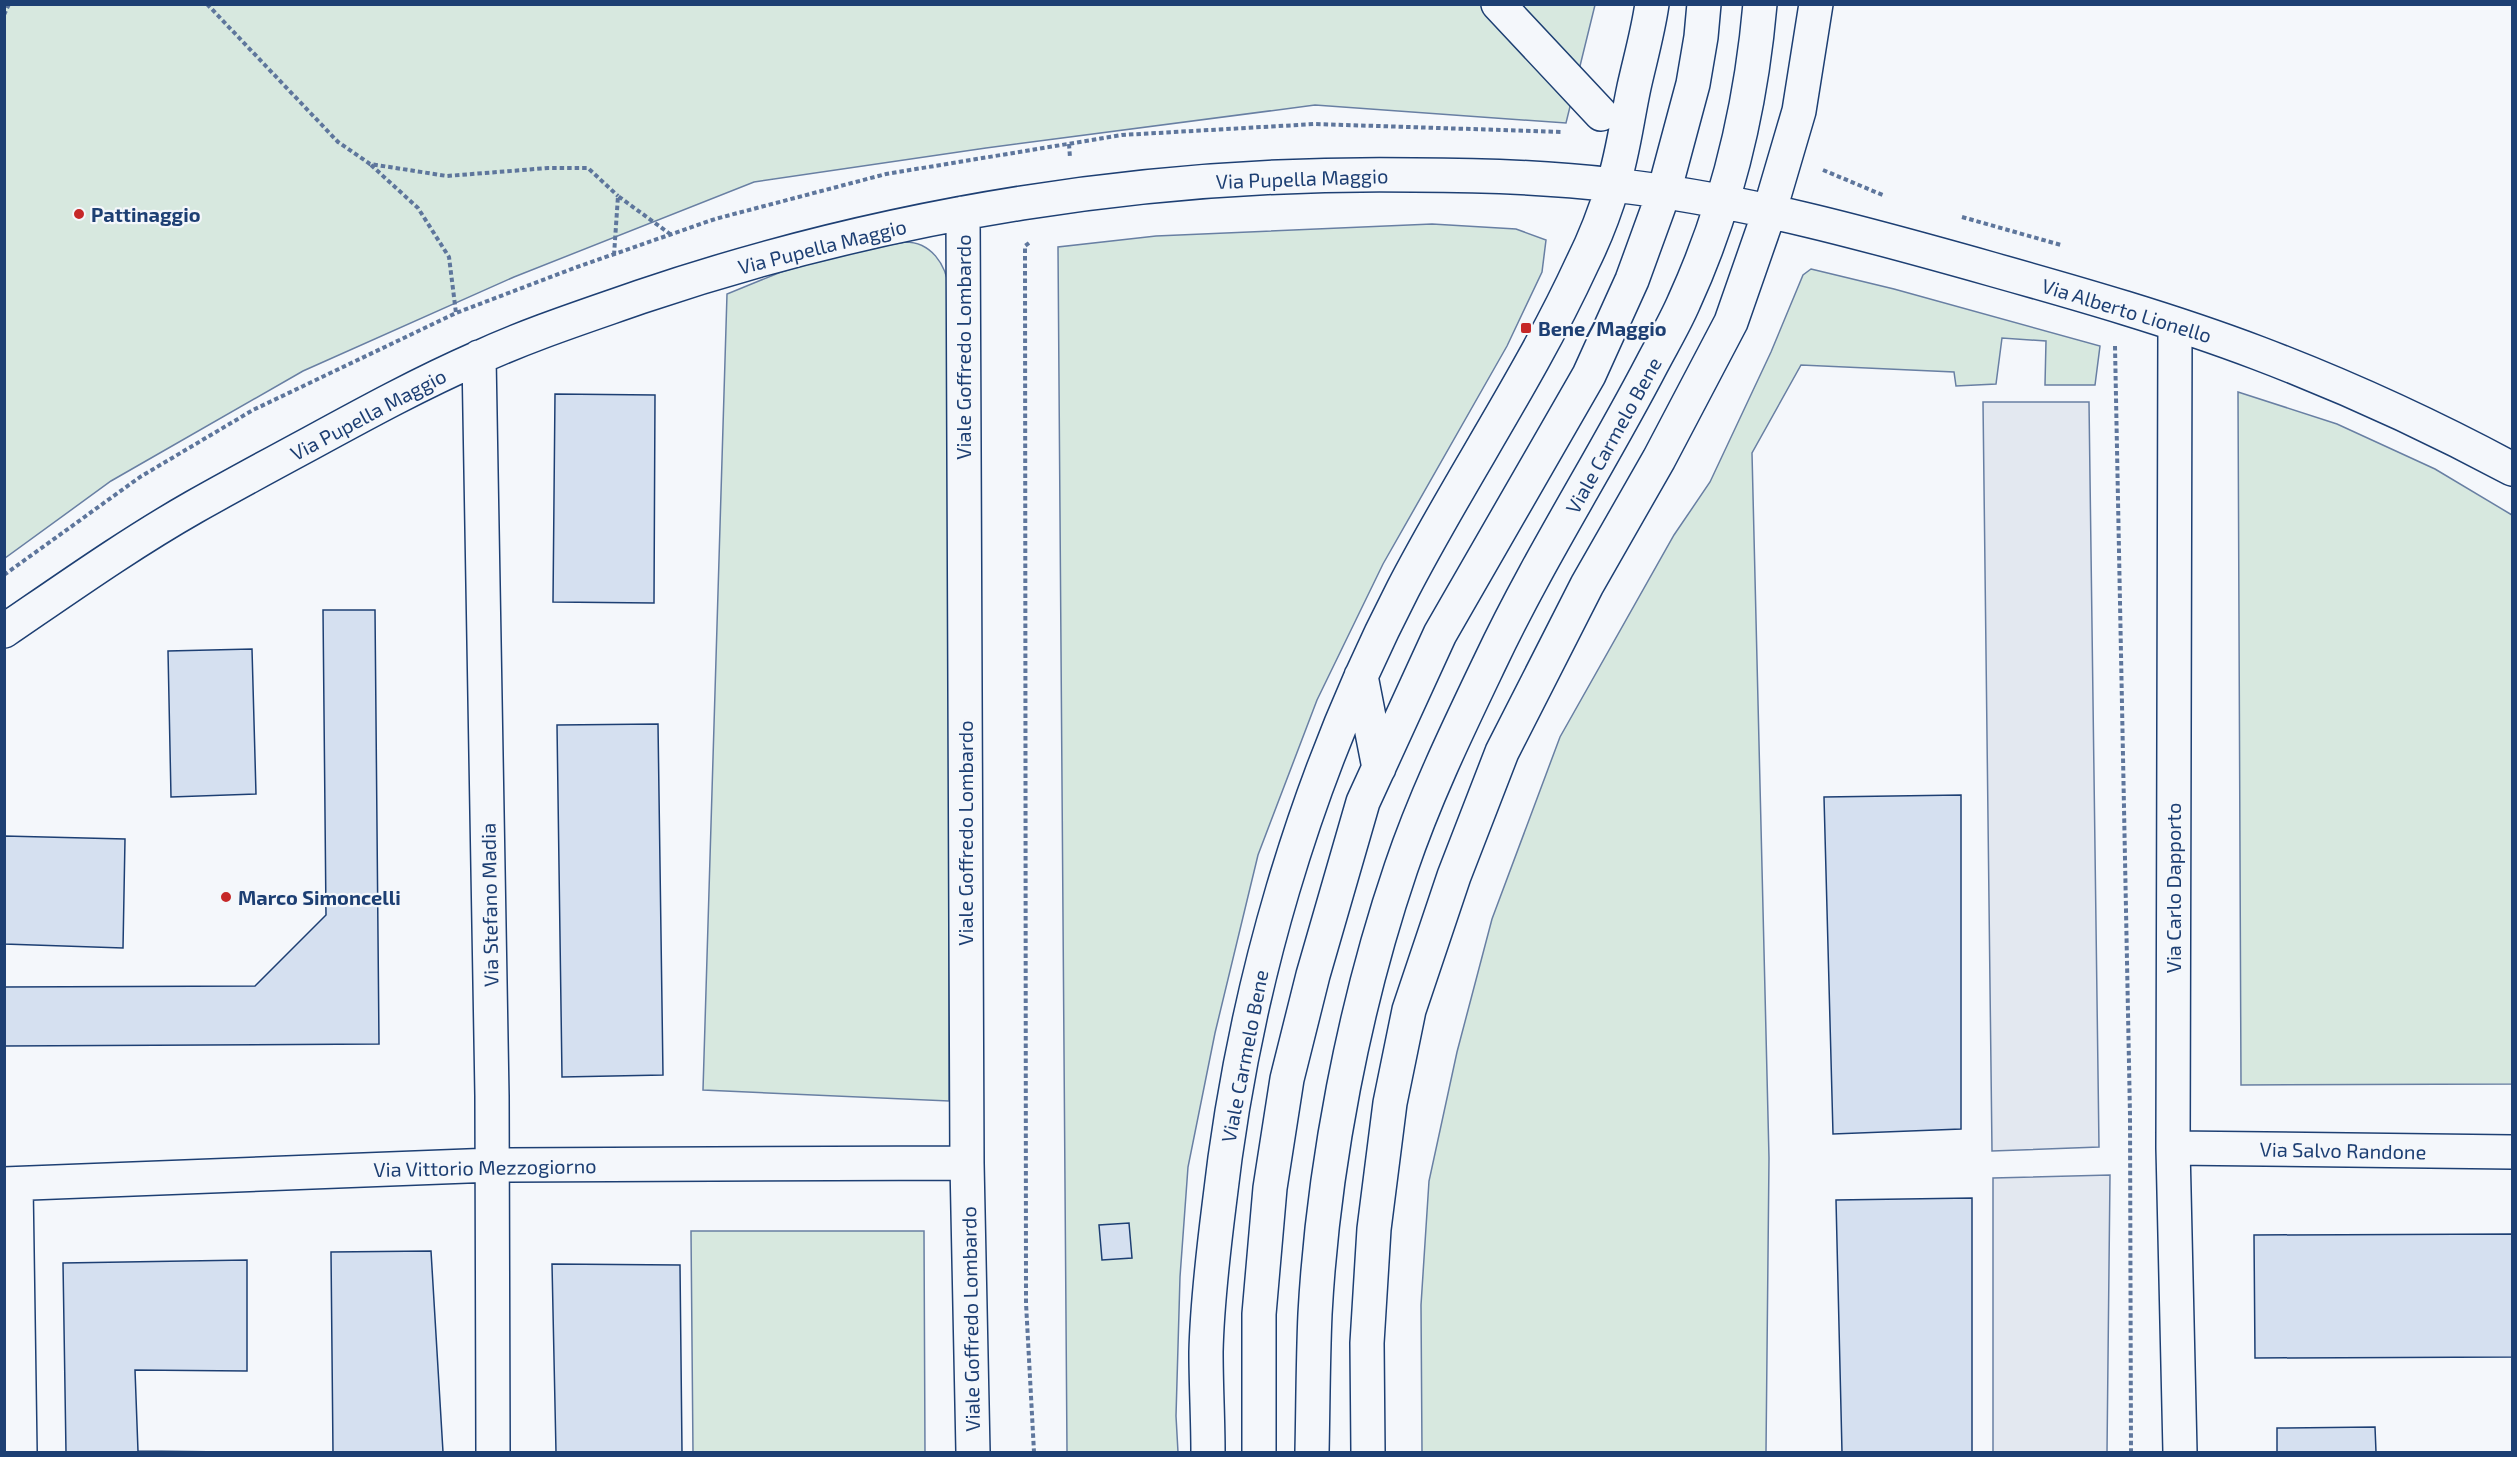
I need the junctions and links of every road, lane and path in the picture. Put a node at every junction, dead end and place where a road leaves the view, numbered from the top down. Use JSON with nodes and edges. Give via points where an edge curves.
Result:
{"nodes":[{"id":1,"x":9,"y":4,"type":"edge"},
{"id":2,"x":207,"y":4,"type":"edge"},
{"id":3,"x":1498,"y":4,"type":"edge"},
{"id":4,"x":1652,"y":4,"type":"edge"},
{"id":5,"x":1704,"y":4,"type":"edge"},
{"id":6,"x":1760,"y":4,"type":"edge"},
{"id":7,"x":1816,"y":4,"type":"edge"},
{"id":8,"x":4,"y":15,"type":"edge"},
{"id":9,"x":1601,"y":114,"type":"dead end"},
{"id":10,"x":1069,"y":144,"type":"dead end"},
{"id":11,"x":370,"y":164,"type":"junction"},
{"id":12,"x":1830,"y":173,"type":"dead end"},
{"id":13,"x":1613,"y":185,"type":"junction"},
{"id":14,"x":1664,"y":192,"type":"junction"},
{"id":15,"x":618,"y":196,"type":"junction"},
{"id":16,"x":1074,"y":196,"type":"junction"},
{"id":17,"x":1883,"y":196,"type":"dead end"},
{"id":18,"x":1723,"y":202,"type":"junction"},
{"id":19,"x":963,"y":213,"type":"junction"},
{"id":20,"x":1769,"y":213,"type":"junction"},
{"id":21,"x":670,"y":235,"type":"dead end"},
{"id":22,"x":1033,"y":238,"type":"dead end"},
{"id":23,"x":614,"y":255,"type":"dead end"},
{"id":24,"x":2090,"y":297,"type":"junction"},
{"id":25,"x":456,"y":313,"type":"dead end"},
{"id":26,"x":2175,"y":324,"type":"junction"},
{"id":27,"x":479,"y":357,"type":"junction"},
{"id":28,"x":2512,"y":469,"type":"edge"},
{"id":29,"x":4,"y":631,"type":"edge"},
{"id":30,"x":1361,"y":676,"type":"junction"},
{"id":31,"x":1502,"y":752,"type":"junction"},
{"id":32,"x":1379,"y":768,"type":"junction"},
{"id":33,"x":1437,"y":779,"type":"junction"},
{"id":34,"x":2173,"y":1148,"type":"junction"},
{"id":35,"x":2512,"y":1152,"type":"edge"},
{"id":36,"x":967,"y":1163,"type":"junction"},
{"id":37,"x":493,"y":1165,"type":"junction"},
{"id":38,"x":10,"y":1184,"type":"edge"},
{"id":39,"x":20,"y":1452,"type":"edge"},
{"id":40,"x":493,"y":1452,"type":"edge"},
{"id":41,"x":973,"y":1452,"type":"edge"},
{"id":42,"x":1034,"y":1452,"type":"edge"},
{"id":43,"x":1208,"y":1452,"type":"edge"},
{"id":44,"x":1259,"y":1452,"type":"edge"},
{"id":45,"x":1312,"y":1452,"type":"edge"},
{"id":46,"x":1368,"y":1452,"type":"edge"},
{"id":47,"x":2131,"y":1452,"type":"edge"},
{"id":48,"x":2180,"y":1452,"type":"edge"}],
"edges":[{"from":1,"to":8,"type":"path"},
{"from":2,"to":11,"type":"path","via":[[338,142]]},
{"from":3,"to":9,"type":"street"},
{"from":4,"to":13,"type":"street","name":"Viale Carmelo Bene"},
{"from":5,"to":14,"type":"street","via":[[1693,84]]},
{"from":6,"to":18,"type":"street","name":"Viale Carmelo Bene","via":[[1743,122]]},
{"from":7,"to":20,"type":"street","via":[[1799,111]]},
{"from":10,"to":16,"type":"path"},
{"from":11,"to":15,"type":"path","via":[[447,176],[588,168]]},
{"from":11,"to":25,"type":"path","via":[[418,208],[449,257]]},
{"from":12,"to":17,"type":"path"},
{"from":13,"to":14,"type":"street","name":"Via Pupella Maggio"},
{"from":13,"to":16,"type":"street","name":"Via Pupella Maggio","via":[[1525,177],[1315,174]]},
{"from":13,"to":30,"type":"street","name":"Viale Carmelo Bene","via":[[1583,263],[1505,412],[1408,580]]},
{"from":14,"to":18,"type":"street","name":"Via Pupella Maggio"},
{"from":14,"to":32,"type":"street","via":[[1632,280],[1589,375],[1440,634]]},
{"from":15,"to":21,"type":"path"},
{"from":15,"to":23,"type":"path"},
{"from":16,"to":19,"type":"street","name":"Via Pupella Maggio"},
{"from":18,"to":20,"type":"street","name":"Via Alberto Lionello"},
{"from":18,"to":33,"type":"street","name":"Viale Carmelo Bene","via":[[1684,302],[1491,659]]},
{"from":19,"to":27,"type":"street","name":"Via Pupella Maggio","via":[[726,269],[599,311]]},
{"from":19,"to":36,"type":"street","name":"Viale Goffredo Lombardo"},
{"from":20,"to":24,"type":"street","name":"Via Alberto Lionello"},
{"from":20,"to":31,"type":"street","via":[[1731,322],[1582,594]]},
{"from":22,"to":42,"type":"path","via":[[1025,246],[1025,687],[1026,1303]]},
{"from":24,"to":26,"type":"street","name":"Via Alberto Lionello"},
{"from":24,"to":47,"type":"path","via":[[2115,344],[2130,1114]]},
{"from":26,"to":28,"type":"street","name":"Via Alberto Lionello","via":[[2341,386]]},
{"from":26,"to":34,"type":"street","name":"Via Carlo Dapporto"},
{"from":27,"to":29,"type":"street","name":"Via Pupella Maggio","via":[[378,406],[190,509]]},
{"from":27,"to":37,"type":"street","name":"Via Stefano Madia"},
{"from":30,"to":32,"type":"street"},
{"from":30,"to":43,"type":"street","name":"Viale Carmelo Bene","via":[[1283,888],[1255,987],[1236,1080],[1212,1269],[1206,1350]]},
{"from":31,"to":33,"type":"street"},
{"from":31,"to":46,"type":"street","via":[[1429,946],[1409,1010],[1390,1103],[1370,1283]]},
{"from":32,"to":44,"type":"street","via":[[1363,802],[1287,1079],[1270,1188],[1259,1314]]},
{"from":33,"to":45,"type":"street","name":"Viale Carmelo Bene","via":[[1401,870],[1348,1062],[1328,1185],[1316,1311]]},
{"from":34,"to":35,"type":"street","name":"Via Salvo Randone"},
{"from":34,"to":48,"type":"street","name":"Via Carlo Dapporto"},
{"from":36,"to":37,"type":"street","name":"Via Vittorio Mezzogiorno"},
{"from":36,"to":41,"type":"street","name":"Viale Goffredo Lombardo"},
{"from":37,"to":38,"type":"street","name":"Via Vittorio Mezzogiorno"},
{"from":37,"to":40,"type":"street","name":"Via Stefano Madia"},
{"from":38,"to":39,"type":"street"}]}
